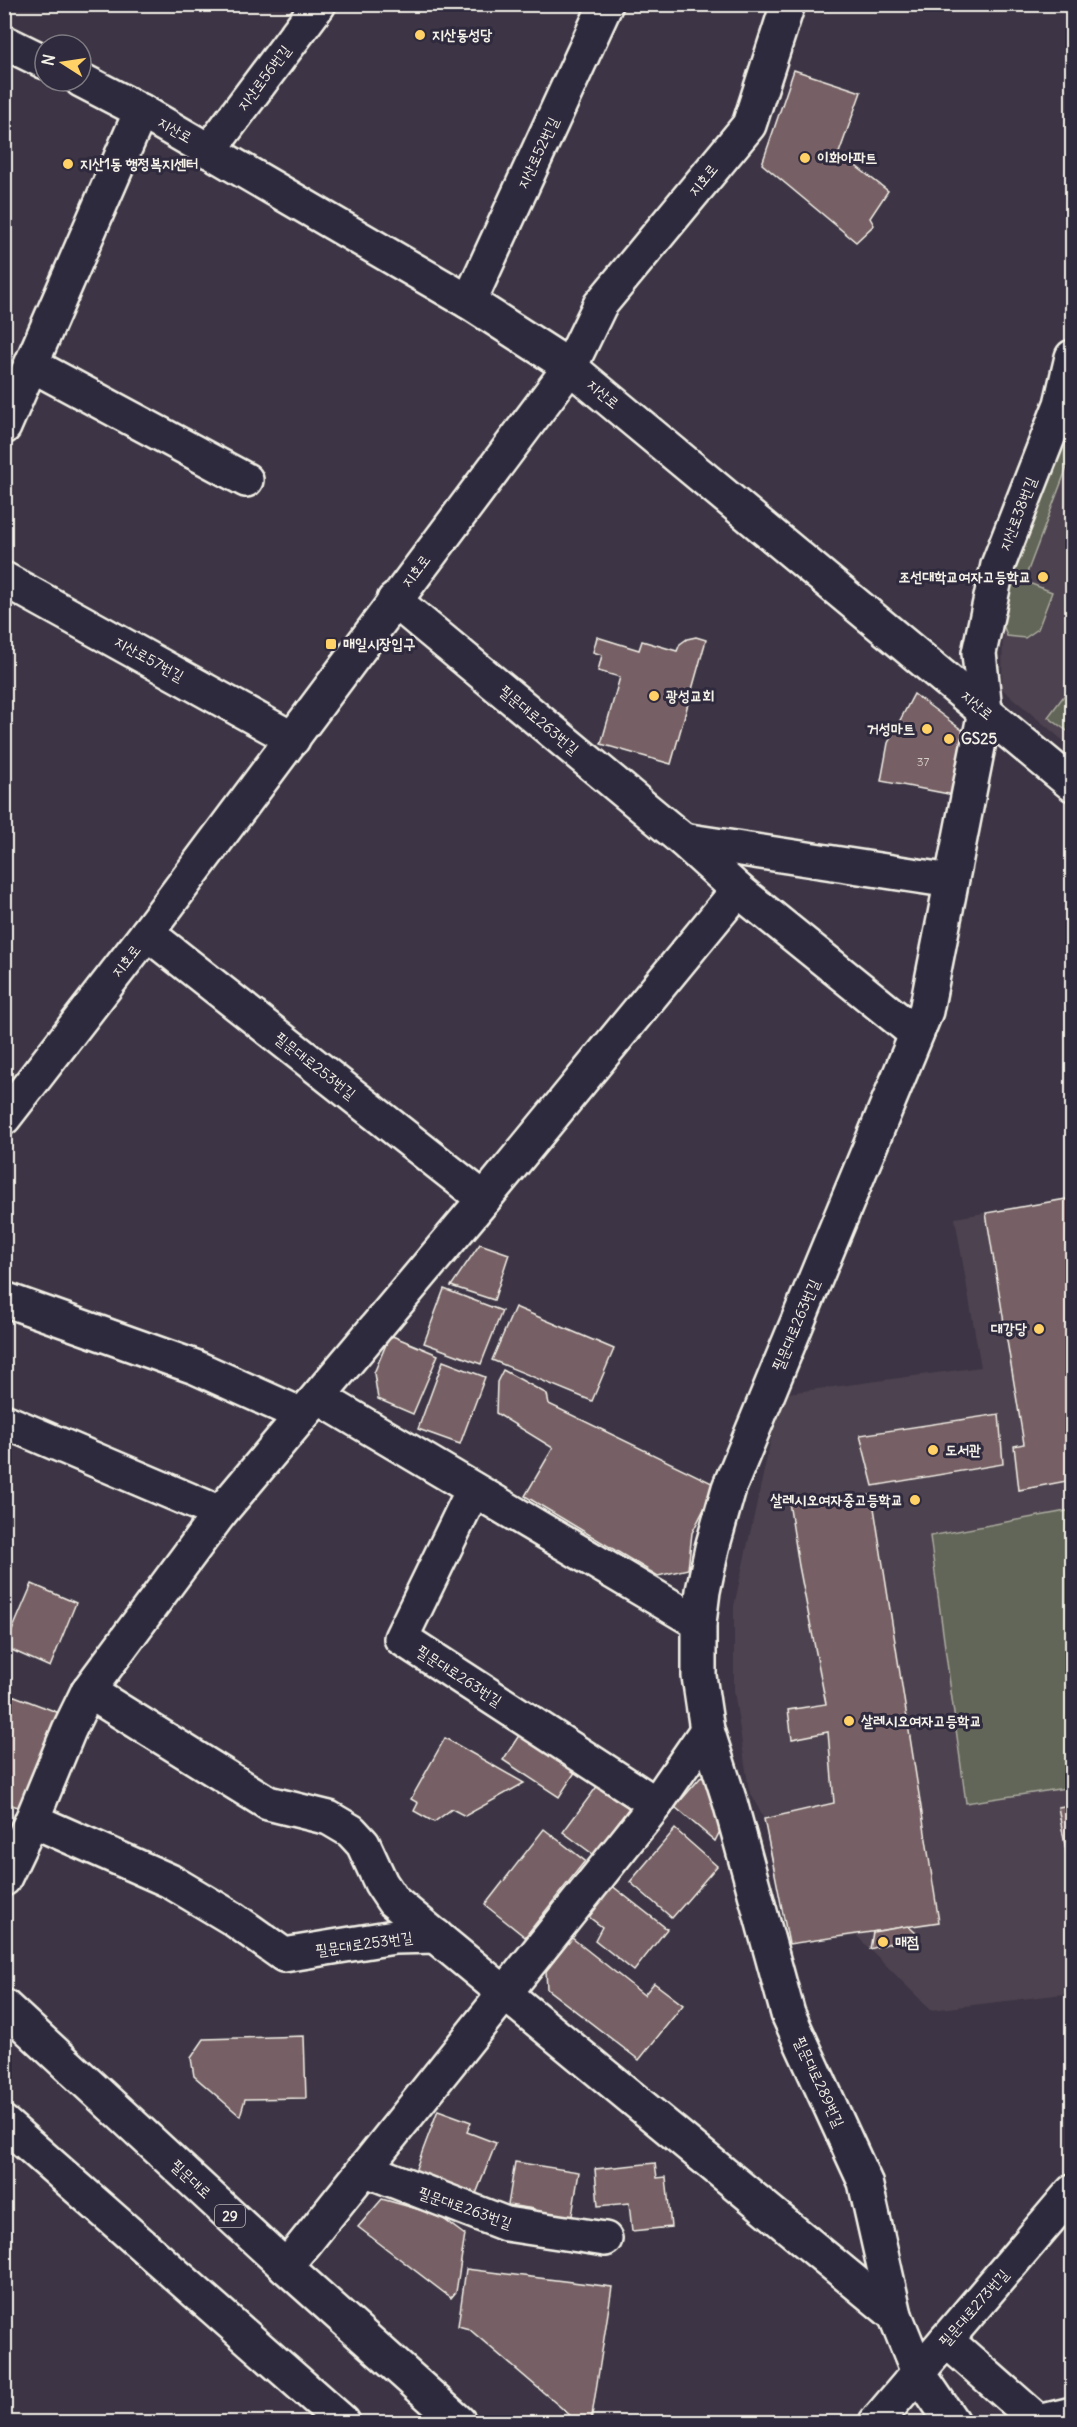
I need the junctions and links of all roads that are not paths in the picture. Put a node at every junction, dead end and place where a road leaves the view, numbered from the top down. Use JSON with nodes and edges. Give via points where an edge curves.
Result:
{"nodes":[{"id":1,"x":320,"y":4,"type":"edge"},
{"id":2,"x":606,"y":4,"type":"edge"},
{"id":3,"x":789,"y":4,"type":"edge"},
{"id":4,"x":4,"y":42,"type":"edge"},
{"id":5,"x":33,"y":56,"type":"edge"},
{"id":6,"x":93,"y":86,"type":"edge"},
{"id":7,"x":141,"y":111,"type":"junction"},
{"id":8,"x":209,"y":151,"type":"junction"},
{"id":9,"x":469,"y":302,"type":"junction"},
{"id":10,"x":1072,"y":357,"type":"edge"},
{"id":11,"x":32,"y":365,"type":"junction"},
{"id":12,"x":570,"y":367,"type":"junction"},
{"id":13,"x":4,"y":427,"type":"edge"},
{"id":14,"x":246,"y":480,"type":"dead end"},
{"id":15,"x":4,"y":579,"type":"edge"},
{"id":16,"x":394,"y":600,"type":"junction"},
{"id":17,"x":985,"y":711,"type":"junction"},
{"id":18,"x":293,"y":739,"type":"junction"},
{"id":19,"x":1072,"y":784,"type":"edge"},
{"id":20,"x":683,"y":840,"type":"junction"},
{"id":21,"x":951,"y":881,"type":"junction"},
{"id":22,"x":738,"y":890,"type":"junction"},
{"id":23,"x":147,"y":933,"type":"junction"},
{"id":24,"x":916,"y":1034,"type":"junction"},
{"id":25,"x":4,"y":1118,"type":"edge"},
{"id":26,"x":484,"y":1199,"type":"junction"},
{"id":27,"x":4,"y":1299,"type":"edge"},
{"id":28,"x":310,"y":1406,"type":"junction"},
{"id":29,"x":4,"y":1421,"type":"edge"},
{"id":30,"x":473,"y":1490,"type":"junction"},
{"id":31,"x":220,"y":1513,"type":"junction"},
{"id":32,"x":699,"y":1623,"type":"junction"},
{"id":33,"x":88,"y":1691,"type":"junction"},
{"id":34,"x":707,"y":1730,"type":"junction"},
{"id":35,"x":656,"y":1804,"type":"junction"},
{"id":36,"x":32,"y":1820,"type":"junction"},
{"id":37,"x":4,"y":1879,"type":"edge"},
{"id":38,"x":436,"y":1936,"type":"junction"},
{"id":39,"x":506,"y":1991,"type":"junction"},
{"id":40,"x":4,"y":2006,"type":"edge"},
{"id":41,"x":4,"y":2123,"type":"edge"},
{"id":42,"x":364,"y":2169,"type":"junction"},
{"id":43,"x":1072,"y":2192,"type":"edge"},
{"id":44,"x":605,"y":2240,"type":"dead end"},
{"id":45,"x":286,"y":2267,"type":"junction"},
{"id":46,"x":895,"y":2315,"type":"junction"},
{"id":47,"x":946,"y":2340,"type":"junction"},
{"id":48,"x":918,"y":2372,"type":"junction"},
{"id":49,"x":1072,"y":2414,"type":"edge"},
{"id":50,"x":343,"y":2422,"type":"edge"},
{"id":51,"x":459,"y":2422,"type":"edge"},
{"id":52,"x":876,"y":2422,"type":"edge"},
{"id":53,"x":952,"y":2422,"type":"edge"},
{"id":54,"x":1039,"y":2422,"type":"edge"}],
"edges":[{"from":1,"to":8,"type":"street","name":"지산로56번길"},
{"from":2,"to":9,"type":"street","name":"지산로52번길"},
{"from":3,"to":12,"type":"street","name":"지호로","via":[[749,125],[600,305]]},
{"from":4,"to":5,"type":"street"},
{"from":6,"to":7,"type":"street","name":"지산로"},
{"from":7,"to":8,"type":"street","name":"지산로"},
{"from":7,"to":11,"type":"street"},
{"from":8,"to":9,"type":"street","name":"지산로"},
{"from":9,"to":12,"type":"street","name":"지산로"},
{"from":10,"to":17,"type":"street","name":"지산로38번길","via":[[1061,404],[998,565],[979,653]]},
{"from":11,"to":13,"type":"street"},
{"from":11,"to":14,"type":"street"},
{"from":12,"to":16,"type":"street","name":"지호로"},
{"from":12,"to":17,"type":"street","name":"지산로"},
{"from":15,"to":18,"type":"street","name":"지산로57번길"},
{"from":16,"to":18,"type":"street","name":"지호로"},
{"from":16,"to":20,"type":"street","name":"필문대로263번길"},
{"from":17,"to":19,"type":"street","name":"지산로"},
{"from":17,"to":21,"type":"street","name":"필문대로263번길"},
{"from":18,"to":23,"type":"street","name":"지호로"},
{"from":20,"to":21,"type":"street"},
{"from":20,"to":22,"type":"street","name":"필문대로263번길"},
{"from":21,"to":24,"type":"street","name":"필문대로263번길","via":[[926,1011]]},
{"from":22,"to":24,"type":"street","name":"필문대로263번길"},
{"from":22,"to":26,"type":"street"},
{"from":23,"to":25,"type":"street","name":"지호로"},
{"from":23,"to":26,"type":"street","name":"필문대로253번길"},
{"from":24,"to":32,"type":"street","name":"필문대로263번길","via":[[729,1488],[712,1548]]},
{"from":26,"to":28,"type":"street"},
{"from":27,"to":28,"type":"street"},
{"from":28,"to":30,"type":"street"},
{"from":28,"to":31,"type":"street"},
{"from":29,"to":31,"type":"street"},
{"from":30,"to":32,"type":"street"},
{"from":30,"to":35,"type":"street","name":"필문대로263번길","via":[[401,1638]]},
{"from":31,"to":33,"type":"street"},
{"from":32,"to":34,"type":"street","name":"필문대로263번길","via":[[699,1676]]},
{"from":33,"to":36,"type":"street"},
{"from":33,"to":38,"type":"street","name":"필문대로253번길","via":[[268,1803],[329,1818],[351,1831],[363,1844],[393,1901]]},
{"from":34,"to":35,"type":"street"},
{"from":34,"to":46,"type":"street","name":"필문대로289번길","via":[[788,2014],[865,2182]]},
{"from":35,"to":39,"type":"street"},
{"from":36,"to":37,"type":"street"},
{"from":36,"to":38,"type":"street","name":"필문대로253번길","via":[[170,1881],[284,1955],[394,1937]]},
{"from":38,"to":39,"type":"street"},
{"from":39,"to":42,"type":"street"},
{"from":39,"to":46,"type":"street"},
{"from":40,"to":45,"type":"street","name":"필문대로","number":"29"},
{"from":41,"to":50,"type":"street"},
{"from":42,"to":44,"type":"street","name":"필문대로263번길","via":[[506,2224]]},
{"from":42,"to":45,"type":"street"},
{"from":43,"to":47,"type":"street","name":"필문대로273번길"},
{"from":45,"to":51,"type":"street","name":"필문대로","number":"29"},
{"from":46,"to":48,"type":"street","name":"필문대로289번길"},
{"from":47,"to":48,"type":"street","name":"필문대로273번길"},
{"from":47,"to":54,"type":"street"},
{"from":48,"to":52,"type":"street","name":"필문대로273번길"},
{"from":48,"to":53,"type":"street","name":"필문대로289번길"},
{"from":49,"to":54,"type":"street"}]}
